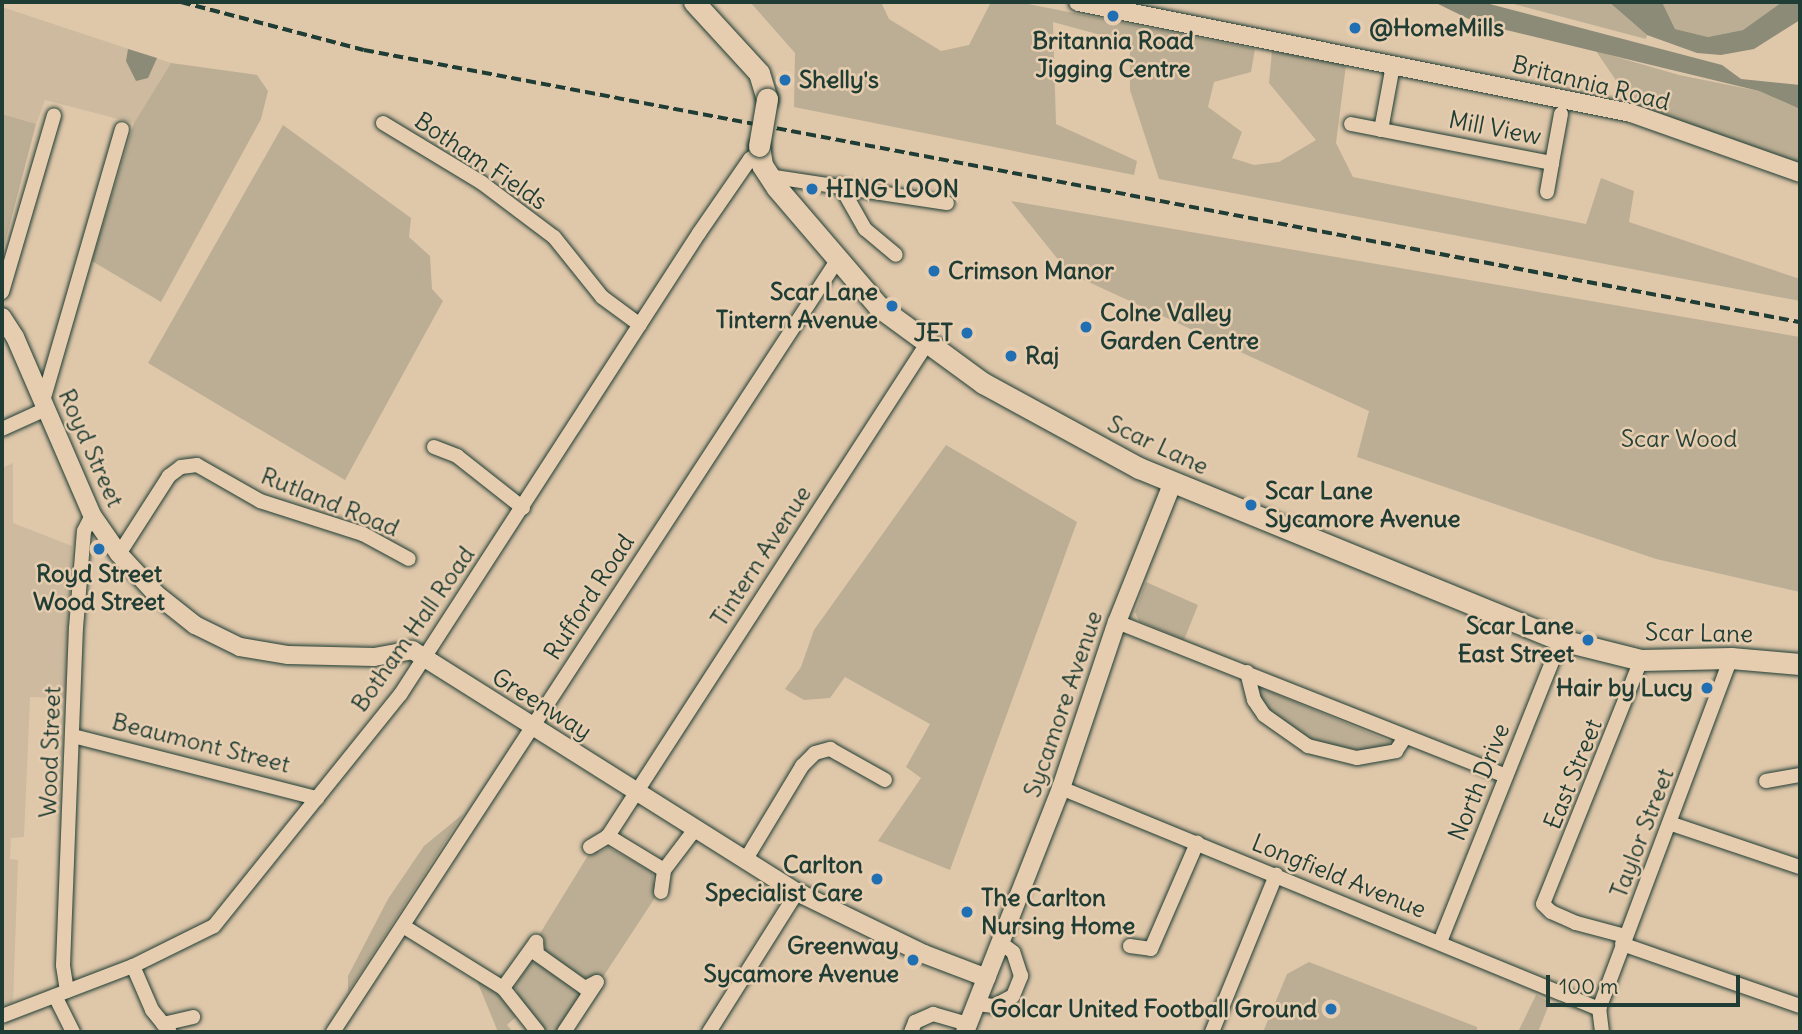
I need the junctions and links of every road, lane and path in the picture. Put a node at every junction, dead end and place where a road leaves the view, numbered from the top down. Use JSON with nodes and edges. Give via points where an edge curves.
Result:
{"nodes":[{"id":1,"x":694,"y":2,"type":"edge"},
{"id":2,"x":1077,"y":2,"type":"edge"},
{"id":3,"x":1393,"y":65,"type":"junction"},
{"id":4,"x":1561,"y":114,"type":"dead end"},
{"id":5,"x":54,"y":115,"type":"dead end"},
{"id":6,"x":383,"y":123,"type":"dead end"},
{"id":7,"x":1351,"y":124,"type":"dead end"},
{"id":8,"x":122,"y":129,"type":"dead end"},
{"id":9,"x":1381,"y":130,"type":"junction"},
{"id":10,"x":759,"y":149,"type":"junction"},
{"id":11,"x":1552,"y":163,"type":"junction"},
{"id":12,"x":1800,"y":173,"type":"edge"},
{"id":13,"x":768,"y":176,"type":"junction"},
{"id":14,"x":840,"y":185,"type":"junction"},
{"id":15,"x":1547,"y":192,"type":"dead end"},
{"id":16,"x":947,"y":203,"type":"dead end"},
{"id":17,"x":896,"y":255,"type":"dead end"},
{"id":18,"x":838,"y":259,"type":"junction"},
{"id":19,"x":2,"y":292,"type":"edge"},
{"id":20,"x":2,"y":317,"type":"edge"},
{"id":21,"x":640,"y":325,"type":"junction"},
{"id":22,"x":926,"y":345,"type":"junction"},
{"id":23,"x":45,"y":405,"type":"junction"},
{"id":24,"x":2,"y":429,"type":"edge"},
{"id":25,"x":434,"y":447,"type":"dead end"},
{"id":26,"x":1172,"y":482,"type":"junction"},
{"id":27,"x":523,"y":508,"type":"junction"},
{"id":28,"x":93,"y":515,"type":"junction"},
{"id":29,"x":119,"y":554,"type":"junction"},
{"id":30,"x":409,"y":559,"type":"dead end"},
{"id":31,"x":1117,"y":622,"type":"junction"},
{"id":32,"x":1560,"y":640,"type":"junction"},
{"id":33,"x":424,"y":658,"type":"junction"},
{"id":34,"x":1731,"y":658,"type":"junction"},
{"id":35,"x":1642,"y":660,"type":"junction"},
{"id":36,"x":1800,"y":664,"type":"edge"},
{"id":37,"x":1247,"y":673,"type":"junction"},
{"id":38,"x":532,"y":726,"type":"junction"},
{"id":39,"x":73,"y":736,"type":"junction"},
{"id":40,"x":1405,"y":737,"type":"junction"},
{"id":41,"x":1800,"y":775,"type":"edge"},
{"id":42,"x":1506,"y":776,"type":"junction"},
{"id":43,"x":885,"y":780,"type":"dead end"},
{"id":44,"x":1766,"y":781,"type":"dead end"},
{"id":45,"x":1061,"y":788,"type":"junction"},
{"id":46,"x":635,"y":791,"type":"junction"},
{"id":47,"x":317,"y":799,"type":"junction"},
{"id":48,"x":1672,"y":824,"type":"junction"},
{"id":49,"x":696,"y":828,"type":"junction"},
{"id":50,"x":608,"y":836,"type":"junction"},
{"id":51,"x":1197,"y":843,"type":"junction"},
{"id":52,"x":590,"y":847,"type":"dead end"},
{"id":53,"x":746,"y":859,"type":"junction"},
{"id":54,"x":1800,"y":867,"type":"edge"},
{"id":55,"x":664,"y":870,"type":"junction"},
{"id":56,"x":1276,"y":875,"type":"junction"},
{"id":57,"x":661,"y":892,"type":"dead end"},
{"id":58,"x":797,"y":892,"type":"junction"},
{"id":59,"x":403,"y":926,"type":"junction"},
{"id":60,"x":1624,"y":940,"type":"junction"},
{"id":61,"x":1440,"y":942,"type":"junction"},
{"id":62,"x":1001,"y":943,"type":"junction"},
{"id":63,"x":1130,"y":946,"type":"dead end"},
{"id":64,"x":133,"y":965,"type":"junction"},
{"id":65,"x":987,"y":978,"type":"junction"},
{"id":66,"x":503,"y":988,"type":"junction"},
{"id":67,"x":61,"y":993,"type":"junction"},
{"id":68,"x":977,"y":1004,"type":"junction"},
{"id":69,"x":1800,"y":1006,"type":"edge"},
{"id":70,"x":2,"y":1016,"type":"edge"},
{"id":71,"x":193,"y":1017,"type":"dead end"},
{"id":72,"x":1601,"y":1022,"type":"edge"},
{"id":73,"x":167,"y":1028,"type":"edge"},
{"id":74,"x":967,"y":1028,"type":"edge"},
{"id":75,"x":73,"y":1032,"type":"edge"},
{"id":76,"x":333,"y":1032,"type":"edge"},
{"id":77,"x":538,"y":1032,"type":"edge"},
{"id":78,"x":564,"y":1032,"type":"edge"},
{"id":79,"x":709,"y":1032,"type":"edge"},
{"id":80,"x":911,"y":1032,"type":"edge"},
{"id":81,"x":1212,"y":1032,"type":"edge"}],
"edges":[{"from":1,"to":10,"type":"main road","bridge":true,"via":[[759,73],[767,99]]},
{"from":2,"to":3,"type":"street","name":"Britannia Road"},
{"from":3,"to":9,"type":"street"},
{"from":3,"to":12,"type":"street","name":"Britannia Road","via":[[1631,113]]},
{"from":4,"to":11,"type":"street","name":"Mill View"},
{"from":5,"to":19,"type":"street"},
{"from":6,"to":21,"type":"street","name":"Botham Fields","via":[[482,183],[554,237],[602,297]]},
{"from":7,"to":9,"type":"street","name":"Mill View"},
{"from":8,"to":23,"type":"street"},
{"from":9,"to":11,"type":"street","name":"Mill View"},
{"from":10,"to":13,"type":"main road","name":"Scar Lane"},
{"from":10,"to":21,"type":"street","name":"Botham Hall Road"},
{"from":11,"to":15,"type":"street"},
{"from":13,"to":14,"type":"street"},
{"from":13,"to":18,"type":"main road","name":"Scar Lane"},
{"from":14,"to":16,"type":"street"},
{"from":14,"to":17,"type":"street","via":[[865,229]]},
{"from":18,"to":22,"type":"main road","name":"Scar Lane","via":[[879,307]]},
{"from":18,"to":38,"type":"street","name":"Rufford Road"},
{"from":20,"to":23,"type":"street","name":"Royd Street"},
{"from":21,"to":27,"type":"street","name":"Botham Hall Road"},
{"from":22,"to":26,"type":"main road","name":"Scar Lane","via":[[1064,429]]},
{"from":22,"to":46,"type":"street","name":"Tintern Avenue"},
{"from":23,"to":24,"type":"street"},
{"from":23,"to":28,"type":"street","name":"Royd Street"},
{"from":25,"to":27,"type":"street","via":[[457,456]]},
{"from":26,"to":31,"type":"street","name":"Sycamore Avenue"},
{"from":26,"to":32,"type":"main road","name":"Scar Lane"},
{"from":27,"to":33,"type":"street","name":"Botham Hall Road"},
{"from":28,"to":29,"type":"street","name":"Royd Street"},
{"from":28,"to":39,"type":"street","name":"Wood Street","via":[[84,531]]},
{"from":29,"to":30,"type":"street","name":"Rutland Road","via":[[169,476],[181,467],[197,465],[260,501],[363,534]]},
{"from":29,"to":33,"type":"street","name":"Royd Street","via":[[156,594],[195,625],[240,647],[288,656],[334,657],[374,657],[412,650]]},
{"from":31,"to":37,"type":"street"},
{"from":31,"to":45,"type":"street","name":"Sycamore Avenue"},
{"from":32,"to":35,"type":"main road","name":"Scar Lane"},
{"from":32,"to":42,"type":"street","name":"North Drive"},
{"from":33,"to":38,"type":"street","name":"Greenway"},
{"from":33,"to":47,"type":"street","name":"Botham Hall Road"},
{"from":34,"to":35,"type":"main road","name":"Scar Lane"},
{"from":34,"to":36,"type":"main road","name":"Scar Lane"},
{"from":34,"to":48,"type":"street","name":"Taylor Street"},
{"from":35,"to":60,"type":"street","name":"East Street","via":[[1544,904],[1551,912]]},
{"from":37,"to":40,"type":"street"},
{"from":37,"to":40,"type":"street","via":[[1254,700],[1264,715],[1308,746],[1357,758],[1396,751]]},
{"from":38,"to":46,"type":"street","name":"Greenway"},
{"from":38,"to":59,"type":"street","name":"Rufford Road"},
{"from":39,"to":47,"type":"street","name":"Beaumont Street"},
{"from":39,"to":67,"type":"street","name":"Wood Street"},
{"from":40,"to":42,"type":"street"},
{"from":41,"to":44,"type":"street"},
{"from":42,"to":61,"type":"street","name":"North Drive"},
{"from":43,"to":53,"type":"street","via":[[830,749],[815,753],[802,765]]},
{"from":45,"to":51,"type":"street","name":"Longfield Avenue"},
{"from":45,"to":62,"type":"street","name":"Sycamore Avenue"},
{"from":46,"to":49,"type":"street","name":"Greenway"},
{"from":46,"to":50,"type":"street"},
{"from":47,"to":64,"type":"street","name":"Botham Hall Road","via":[[214,926]]},
{"from":48,"to":54,"type":"street"},
{"from":48,"to":60,"type":"street","name":"Taylor Street"},
{"from":49,"to":53,"type":"street","name":"Greenway"},
{"from":49,"to":55,"type":"street"},
{"from":50,"to":52,"type":"street"},
{"from":50,"to":55,"type":"street"},
{"from":51,"to":56,"type":"street","name":"Longfield Avenue"},
{"from":51,"to":63,"type":"street","via":[[1151,949]]},
{"from":53,"to":58,"type":"street","name":"Greenway"},
{"from":55,"to":57,"type":"street"},
{"from":56,"to":61,"type":"street","name":"Longfield Avenue"},
{"from":56,"to":81,"type":"street"},
{"from":58,"to":65,"type":"street","name":"Greenway","via":[[924,954]]},
{"from":58,"to":79,"type":"street"},
{"from":59,"to":66,"type":"street"},
{"from":59,"to":76,"type":"street","name":"Rufford Road"},
{"from":60,"to":69,"type":"street"},
{"from":60,"to":72,"type":"street","name":"Taylor Street"},
{"from":61,"to":72,"type":"street","name":"Longfield Avenue"},
{"from":62,"to":65,"type":"street","name":"Sycamore Avenue"},
{"from":62,"to":68,"type":"street","via":[[1020,964],[1017,986],[1013,996],[994,1006]]},
{"from":64,"to":67,"type":"street","name":"Botham Hall Road"},
{"from":64,"to":73,"type":"street","via":[[152,1010]]},
{"from":65,"to":68,"type":"street","name":"Sycamore Avenue"},
{"from":66,"to":77,"type":"street"},
{"from":66,"to":78,"type":"street","via":[[536,942],[537,954],[585,988],[597,982]]},
{"from":67,"to":70,"type":"street","name":"Botham Hall Road"},
{"from":67,"to":75,"type":"street","name":"Wood Street"},
{"from":68,"to":74,"type":"street","name":"Sycamore Avenue"},
{"from":71,"to":73,"type":"street"},
{"from":74,"to":80,"type":"street","via":[[933,1014],[915,1022]]}]}
